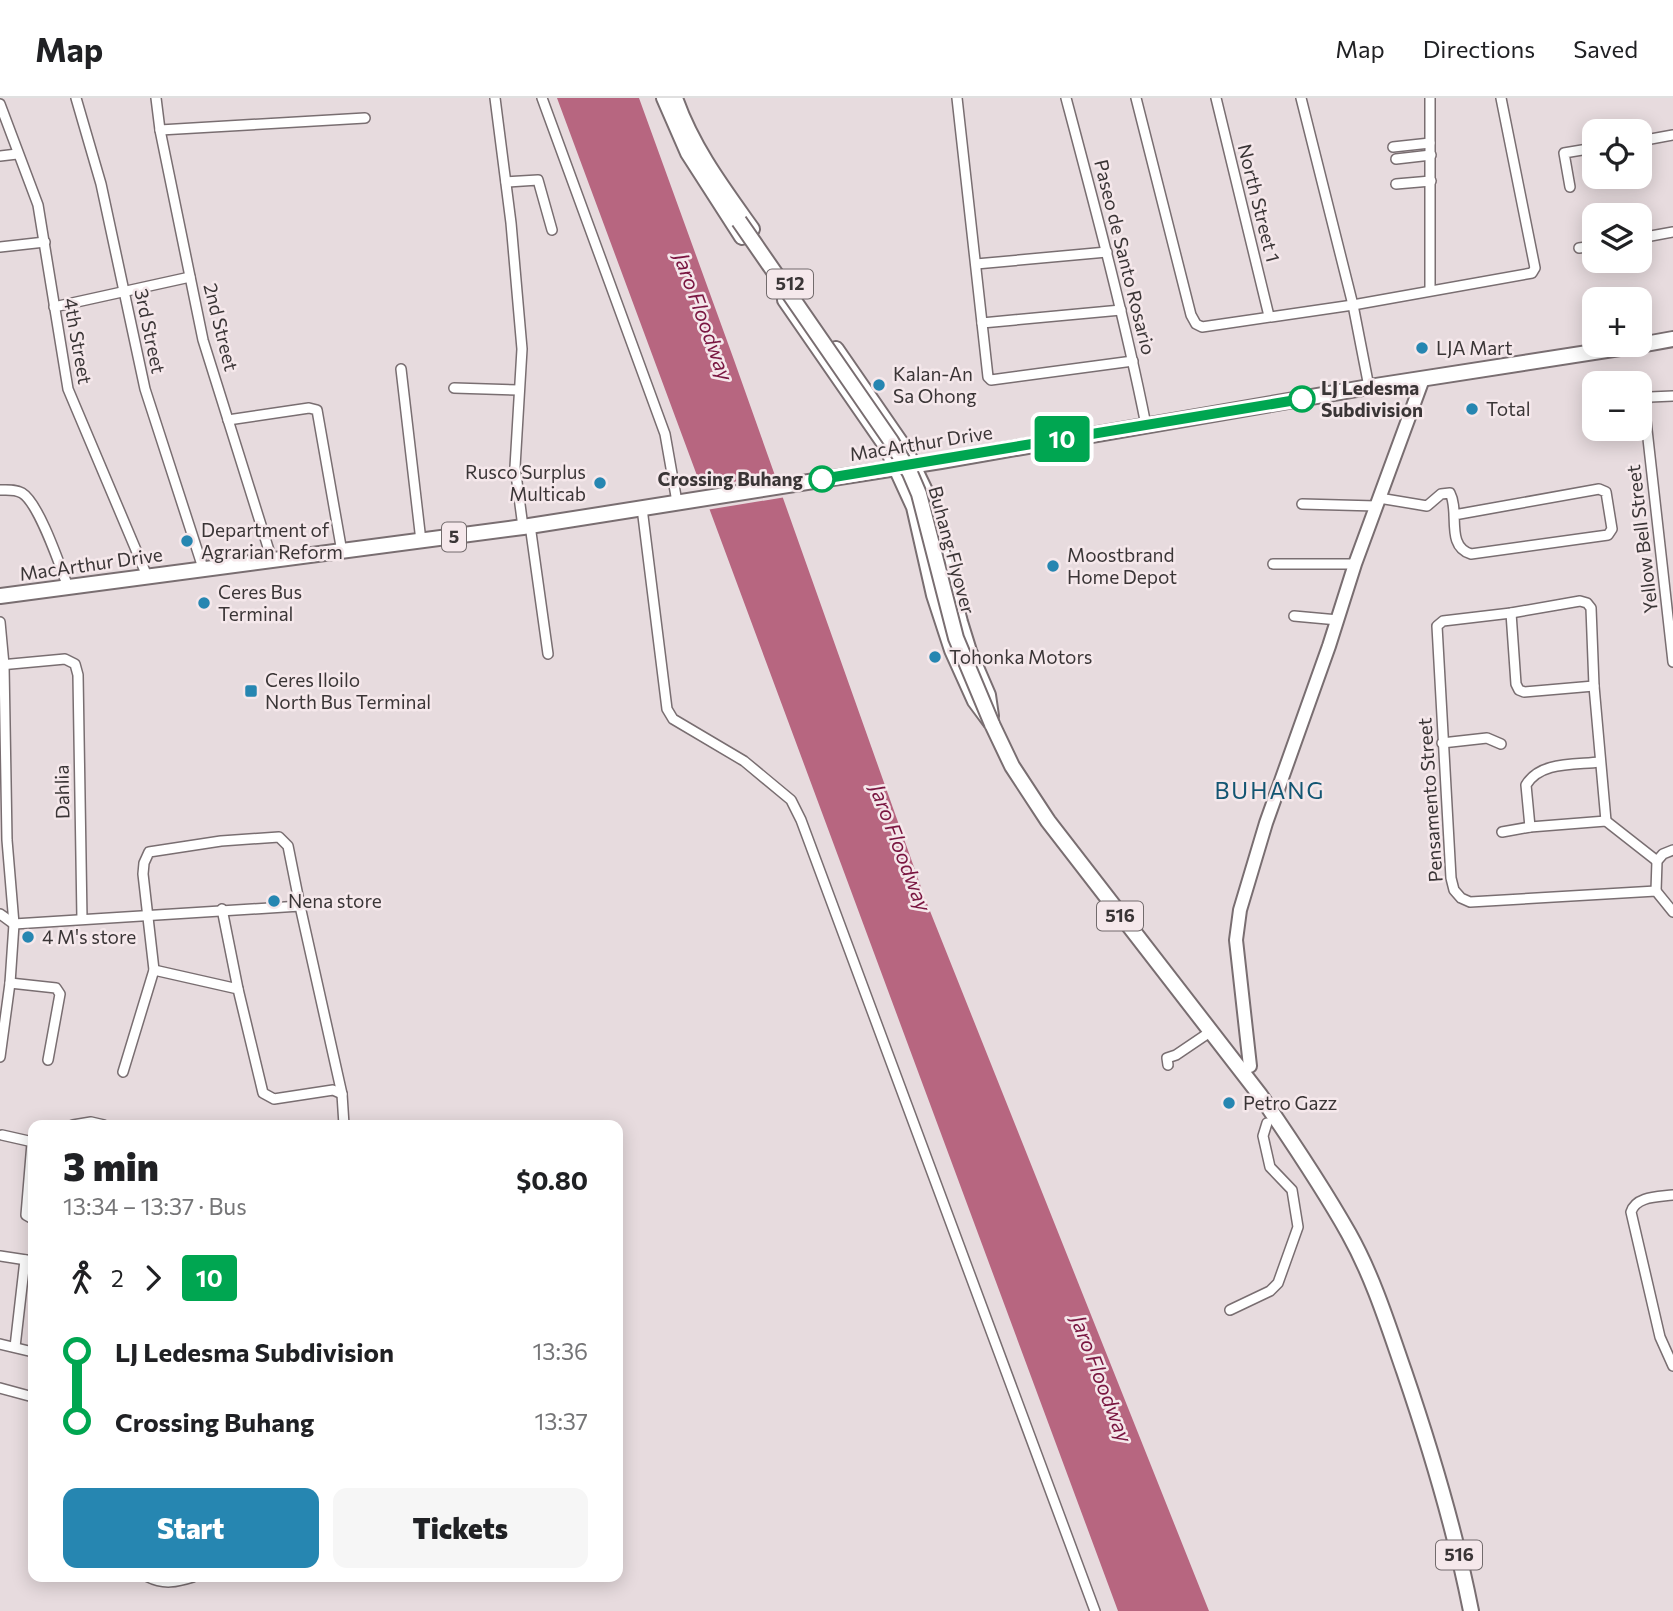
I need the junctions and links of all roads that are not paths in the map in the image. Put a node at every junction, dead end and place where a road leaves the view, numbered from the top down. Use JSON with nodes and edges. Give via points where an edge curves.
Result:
{"nodes":[{"id":1,"x":76,"y":98,"type":"edge"},
{"id":2,"x":156,"y":98,"type":"edge"},
{"id":3,"x":495,"y":98,"type":"edge"},
{"id":4,"x":541,"y":98,"type":"edge"},
{"id":5,"x":664,"y":98,"type":"edge"},
{"id":6,"x":675,"y":98,"type":"edge"},
{"id":7,"x":957,"y":98,"type":"edge"},
{"id":8,"x":1066,"y":98,"type":"edge"},
{"id":9,"x":1136,"y":98,"type":"edge"},
{"id":10,"x":1216,"y":98,"type":"edge"},
{"id":11,"x":1301,"y":98,"type":"edge"},
{"id":12,"x":1430,"y":98,"type":"edge"},
{"id":13,"x":1501,"y":98,"type":"edge"},
{"id":14,"x":0,"y":104,"type":"edge"},
{"id":15,"x":365,"y":118,"type":"dead end"},
{"id":16,"x":160,"y":130,"type":"junction"},
{"id":17,"x":1673,"y":135,"type":"edge"},
{"id":18,"x":1652,"y":139,"type":"edge"},
{"id":19,"x":1430,"y":143,"type":"junction"},
{"id":20,"x":1393,"y":148,"type":"dead end"},
{"id":21,"x":1582,"y":150,"type":"edge"},
{"id":22,"x":17,"y":154,"type":"junction"},
{"id":23,"x":1431,"y":155,"type":"junction"},
{"id":24,"x":0,"y":156,"type":"edge"},
{"id":25,"x":1396,"y":159,"type":"dead end"},
{"id":26,"x":1431,"y":181,"type":"junction"},
{"id":27,"x":506,"y":182,"type":"junction"},
{"id":28,"x":1396,"y":184,"type":"dead end"},
{"id":29,"x":1570,"y":187,"type":"dead end"},
{"id":30,"x":727,"y":204,"type":"junction"},
{"id":31,"x":552,"y":230,"type":"dead end"},
{"id":32,"x":1673,"y":232,"type":"edge"},
{"id":33,"x":1652,"y":236,"type":"edge"},
{"id":34,"x":45,"y":242,"type":"junction"},
{"id":35,"x":0,"y":247,"type":"edge"},
{"id":36,"x":1579,"y":248,"type":"dead end"},
{"id":37,"x":1582,"y":248,"type":"edge"},
{"id":38,"x":1107,"y":252,"type":"junction"},
{"id":39,"x":976,"y":264,"type":"junction"},
{"id":40,"x":190,"y":277,"type":"junction"},
{"id":41,"x":1430,"y":290,"type":"junction"},
{"id":42,"x":124,"y":292,"type":"junction"},
{"id":43,"x":1353,"y":305,"type":"junction"},
{"id":44,"x":54,"y":307,"type":"junction"},
{"id":45,"x":1121,"y":310,"type":"junction"},
{"id":46,"x":1269,"y":316,"type":"junction"},
{"id":47,"x":982,"y":323,"type":"junction"},
{"id":48,"x":1673,"y":340,"type":"edge"},
{"id":49,"x":1652,"y":343,"type":"edge"},
{"id":50,"x":1582,"y":354,"type":"edge"},
{"id":51,"x":1133,"y":361,"type":"junction"},
{"id":52,"x":401,"y":369,"type":"dead end"},
{"id":53,"x":1423,"y":379,"type":"junction"},
{"id":54,"x":1369,"y":387,"type":"junction"},
{"id":55,"x":454,"y":388,"type":"dead end"},
{"id":56,"x":519,"y":390,"type":"junction"},
{"id":57,"x":1673,"y":396,"type":"edge"},
{"id":58,"x":228,"y":420,"type":"junction"},
{"id":59,"x":1146,"y":425,"type":"junction"},
{"id":60,"x":877,"y":434,"type":"junction"},
{"id":61,"x":900,"y":440,"type":"junction"},
{"id":62,"x":940,"y":460,"type":"junction"},
{"id":63,"x":914,"y":464,"type":"junction"},
{"id":64,"x":895,"y":467,"type":"junction"},
{"id":65,"x":870,"y":471,"type":"junction"},
{"id":66,"x":0,"y":490,"type":"edge"},
{"id":67,"x":909,"y":493,"type":"junction"},
{"id":68,"x":929,"y":496,"type":"junction"},
{"id":69,"x":680,"y":502,"type":"junction"},
{"id":70,"x":1377,"y":502,"type":"junction"},
{"id":71,"x":1302,"y":504,"type":"dead end"},
{"id":72,"x":642,"y":509,"type":"junction"},
{"id":73,"x":1454,"y":515,"type":"junction"},
{"id":74,"x":527,"y":526,"type":"junction"},
{"id":75,"x":421,"y":541,"type":"junction"},
{"id":76,"x":342,"y":552,"type":"junction"},
{"id":77,"x":272,"y":560,"type":"junction"},
{"id":78,"x":1273,"y":564,"type":"dead end"},
{"id":79,"x":1355,"y":564,"type":"junction"},
{"id":80,"x":203,"y":568,"type":"junction"},
{"id":81,"x":147,"y":576,"type":"junction"},
{"id":82,"x":68,"y":587,"type":"junction"},
{"id":83,"x":0,"y":596,"type":"edge"},
{"id":84,"x":1511,"y":613,"type":"junction"},
{"id":85,"x":1294,"y":616,"type":"dead end"},
{"id":86,"x":1338,"y":620,"type":"junction"},
{"id":87,"x":0,"y":622,"type":"edge"},
{"id":88,"x":1672,"y":630,"type":"edge"},
{"id":89,"x":548,"y":654,"type":"dead end"},
{"id":90,"x":1673,"y":662,"type":"edge"},
{"id":91,"x":2,"y":665,"type":"edge"},
{"id":92,"x":1594,"y":686,"type":"junction"},
{"id":93,"x":992,"y":724,"type":"junction"},
{"id":94,"x":1442,"y":743,"type":"junction"},
{"id":95,"x":1501,"y":744,"type":"dead end"},
{"id":96,"x":1600,"y":762,"type":"junction"},
{"id":97,"x":1606,"y":821,"type":"junction"},
{"id":98,"x":1530,"y":827,"type":"junction"},
{"id":99,"x":1502,"y":832,"type":"dead end"},
{"id":100,"x":1673,"y":850,"type":"edge"},
{"id":101,"x":1657,"y":861,"type":"junction"},
{"id":102,"x":1656,"y":891,"type":"junction"},
{"id":103,"x":300,"y":906,"type":"junction"},
{"id":104,"x":222,"y":909,"type":"junction"},
{"id":105,"x":1673,"y":912,"type":"edge"},
{"id":106,"x":0,"y":914,"type":"edge"},
{"id":107,"x":147,"y":915,"type":"junction"},
{"id":108,"x":82,"y":919,"type":"junction"},
{"id":109,"x":14,"y":924,"type":"junction"},
{"id":110,"x":153,"y":970,"type":"junction"},
{"id":111,"x":10,"y":983,"type":"junction"},
{"id":112,"x":238,"y":989,"type":"junction"},
{"id":113,"x":1210,"y":1032,"type":"junction"},
{"id":114,"x":0,"y":1057,"type":"edge"},
{"id":115,"x":48,"y":1060,"type":"dead end"},
{"id":116,"x":1168,"y":1066,"type":"dead end"},
{"id":117,"x":1250,"y":1066,"type":"joint"},
{"id":118,"x":123,"y":1072,"type":"dead end"},
{"id":119,"x":342,"y":1094,"type":"junction"},
{"id":120,"x":1263,"y":1099,"type":"junction"},
{"id":121,"x":344,"y":1120,"type":"edge"},
{"id":122,"x":1267,"y":1123,"type":"joint"},
{"id":123,"x":2,"y":1135,"type":"dead end"},
{"id":124,"x":28,"y":1141,"type":"edge"},
{"id":125,"x":1673,"y":1195,"type":"edge"},
{"id":126,"x":0,"y":1256,"type":"edge"},
{"id":127,"x":28,"y":1260,"type":"edge"},
{"id":128,"x":28,"y":1266,"type":"edge"},
{"id":129,"x":1230,"y":1310,"type":"dead end"},
{"id":130,"x":0,"y":1344,"type":"edge"},
{"id":131,"x":15,"y":1347,"type":"junction"},
{"id":132,"x":28,"y":1351,"type":"edge"},
{"id":133,"x":1673,"y":1366,"type":"edge"},
{"id":134,"x":0,"y":1388,"type":"edge"},
{"id":135,"x":28,"y":1396,"type":"edge"},
{"id":136,"x":159,"y":1582,"type":"edge"},
{"id":137,"x":178,"y":1582,"type":"edge"},
{"id":138,"x":1095,"y":1611,"type":"edge"},
{"id":139,"x":1471,"y":1611,"type":"edge"}],
"edges":[{"from":1,"to":42,"type":"street","name":"3rd Street","via":[[101,184]]},
{"from":2,"to":16,"type":"street","name":"2nd Street"},
{"from":3,"to":27,"type":"street"},
{"from":4,"to":69,"type":"street","via":[[665,434]]},
{"from":5,"to":30,"type":"main road","number":"512","via":[[688,153]]},
{"from":6,"to":30,"type":"main road","number":"512"},
{"from":7,"to":39,"type":"street"},
{"from":8,"to":38,"type":"street","name":"Paseo de Santo Rosario"},
{"from":9,"to":46,"type":"street","via":[[1191,316],[1202,327]]},
{"from":10,"to":46,"type":"street","name":"North Street 1"},
{"from":11,"to":43,"type":"street"},
{"from":12,"to":19,"type":"street"},
{"from":13,"to":41,"type":"street","via":[[1535,268],[1528,274]]},
{"from":14,"to":22,"type":"street","name":"4th Street"},
{"from":15,"to":16,"type":"street"},
{"from":16,"to":40,"type":"street","name":"2nd Street"},
{"from":17,"to":18,"type":"street"},
{"from":19,"to":20,"type":"street"},
{"from":19,"to":23,"type":"street"},
{"from":21,"to":29,"type":"street","via":[[1564,153]]},
{"from":22,"to":24,"type":"street"},
{"from":22,"to":34,"type":"street","name":"4th Street","via":[[38,205]]},
{"from":23,"to":25,"type":"street"},
{"from":23,"to":26,"type":"street"},
{"from":26,"to":28,"type":"street"},
{"from":26,"to":41,"type":"street"},
{"from":27,"to":31,"type":"street","via":[[538,180]]},
{"from":27,"to":56,"type":"street","via":[[523,349]]},
{"from":30,"to":60,"type":"main road","number":"512"},
{"from":30,"to":61,"type":"main road","number":"512"},
{"from":30,"to":93,"type":"main road","name":"Buhang Flyover","number":"512","bridge":true,"via":[[910,473],[956,638]]},
{"from":32,"to":33,"type":"street"},
{"from":34,"to":35,"type":"street"},
{"from":34,"to":44,"type":"street","name":"4th Street"},
{"from":36,"to":37,"type":"street"},
{"from":38,"to":39,"type":"street"},
{"from":38,"to":45,"type":"street","name":"Paseo de Santo Rosario"},
{"from":39,"to":47,"type":"street"},
{"from":40,"to":42,"type":"street"},
{"from":40,"to":58,"type":"street","name":"2nd Street","via":[[203,340]]},
{"from":41,"to":43,"type":"street"},
{"from":42,"to":44,"type":"street"},
{"from":42,"to":80,"type":"street","name":"3rd Street","via":[[145,389]]},
{"from":43,"to":46,"type":"street"},
{"from":43,"to":54,"type":"street"},
{"from":44,"to":81,"type":"street","name":"4th Street","via":[[68,389]]},
{"from":45,"to":47,"type":"street"},
{"from":45,"to":51,"type":"street","name":"Paseo de Santo Rosario"},
{"from":47,"to":51,"type":"street","via":[[991,380]]},
{"from":48,"to":49,"type":"main road","name":"MacArthur Drive","number":"5"},
{"from":50,"to":53,"type":"main road","name":"MacArthur Drive","number":"5"},
{"from":51,"to":59,"type":"street","name":"Paseo de Santo Rosario"},
{"from":52,"to":75,"type":"street"},
{"from":53,"to":54,"type":"main road","name":"MacArthur Drive","number":"5"},
{"from":53,"to":70,"type":"street"},
{"from":54,"to":59,"type":"main road","name":"MacArthur Drive","number":"5"},
{"from":55,"to":56,"type":"street"},
{"from":56,"to":74,"type":"street","via":[[515,467]]},
{"from":57,"to":88,"type":"street","name":"Yellow Bell Street","via":[[1650,397],[1644,403]]},
{"from":58,"to":76,"type":"street","via":[[317,410]]},
{"from":58,"to":77,"type":"street","name":"2nd Street"},
{"from":59,"to":62,"type":"main road","name":"MacArthur Drive","number":"5"},
{"from":60,"to":64,"type":"main road","number":"512"},
{"from":60,"to":65,"type":"main road","via":[[881,452]]},
{"from":61,"to":62,"type":"main road"},
{"from":61,"to":63,"type":"main road","number":"512"},
{"from":62,"to":63,"type":"main road","name":"MacArthur Drive","number":"5"},
{"from":62,"to":68,"type":"main road","via":[[929,481]]},
{"from":63,"to":64,"type":"main road","name":"MacArthur Drive","number":"5"},
{"from":63,"to":68,"type":"main road","number":"516"},
{"from":64,"to":65,"type":"main road","name":"MacArthur Drive","number":"5"},
{"from":64,"to":67,"type":"main road","number":"516"},
{"from":65,"to":67,"type":"main road"},
{"from":65,"to":69,"type":"main road","name":"MacArthur Drive","number":"5"},
{"from":66,"to":82,"type":"street","via":[[22,493],[36,509]]},
{"from":67,"to":93,"type":"main road","number":"516","via":[[951,650],[975,701]]},
{"from":68,"to":93,"type":"main road","number":"516","via":[[960,622],[988,695]]},
{"from":69,"to":72,"type":"main road","name":"MacArthur Drive","number":"5"},
{"from":70,"to":71,"type":"street"},
{"from":70,"to":73,"type":"street","via":[[1428,510],[1441,494],[1450,493]]},
{"from":70,"to":79,"type":"street"},
{"from":72,"to":74,"type":"main road","name":"MacArthur Drive","number":"5"},
{"from":72,"to":138,"type":"street","via":[[667,709],[673,719],[744,761],[791,800],[801,820]]},
{"from":73,"to":73,"type":"street","via":[[1600,489],[1606,492],[1612,529],[1608,535],[1471,554],[1457,544]]},
{"from":74,"to":75,"type":"main road","name":"MacArthur Drive","number":"5"},
{"from":74,"to":89,"type":"street"},
{"from":75,"to":76,"type":"main road","name":"MacArthur Drive","number":"5"},
{"from":76,"to":77,"type":"main road","name":"MacArthur Drive","number":"5"},
{"from":77,"to":80,"type":"main road","name":"MacArthur Drive","number":"5"},
{"from":78,"to":79,"type":"street"},
{"from":79,"to":86,"type":"street"},
{"from":80,"to":81,"type":"main road","name":"MacArthur Drive","number":"5"},
{"from":81,"to":82,"type":"main road","name":"MacArthur Drive","number":"5"},
{"from":82,"to":83,"type":"main road","name":"MacArthur Drive","number":"5"},
{"from":84,"to":92,"type":"street","via":[[1519,690]]},
{"from":84,"to":92,"type":"street","via":[[1587,603],[1591,608]]},
{"from":84,"to":94,"type":"street","name":"Pensamento Street","via":[[1443,621],[1437,626]]},
{"from":85,"to":86,"type":"street"},
{"from":86,"to":117,"type":"street","via":[[1266,822],[1236,925]]},
{"from":87,"to":91,"type":"street"},
{"from":88,"to":90,"type":"street","name":"Yellow Bell Street"},
{"from":91,"to":108,"type":"street","name":"Dahlia","via":[[65,659],[75,664]]},
{"from":91,"to":109,"type":"street"},
{"from":92,"to":96,"type":"street"},
{"from":93,"to":113,"type":"main road","number":"516","via":[[1048,821]]},
{"from":94,"to":95,"type":"street","via":[[1488,738]]},
{"from":94,"to":102,"type":"street","name":"Pensamento Street","via":[[1451,878],[1461,898],[1470,902]]},
{"from":96,"to":97,"type":"street"},
{"from":96,"to":98,"type":"street","via":[[1535,772],[1526,785]]},
{"from":97,"to":98,"type":"street"},
{"from":97,"to":101,"type":"street"},
{"from":98,"to":99,"type":"street"},
{"from":100,"to":101,"type":"street"},
{"from":101,"to":102,"type":"street"},
{"from":102,"to":105,"type":"street"},
{"from":103,"to":104,"type":"street"},
{"from":103,"to":107,"type":"street","via":[[288,846],[279,837],[258,837],[149,852],[143,874]]},
{"from":103,"to":119,"type":"street"},
{"from":104,"to":107,"type":"street"},
{"from":104,"to":112,"type":"street"},
{"from":106,"to":109,"type":"street"},
{"from":107,"to":108,"type":"street"},
{"from":107,"to":110,"type":"street"},
{"from":108,"to":109,"type":"street"},
{"from":109,"to":111,"type":"street"},
{"from":110,"to":112,"type":"street"},
{"from":110,"to":118,"type":"street"},
{"from":111,"to":114,"type":"street"},
{"from":111,"to":115,"type":"street","via":[[57,988],[60,994]]},
{"from":112,"to":119,"type":"street","via":[[264,1093],[274,1099],[333,1090]]},
{"from":113,"to":116,"type":"street","via":[[1167,1058]]},
{"from":113,"to":120,"type":"main road","number":"516"},
{"from":117,"to":120,"type":"main road"},
{"from":119,"to":121,"type":"street"},
{"from":120,"to":122,"type":"main road"},
{"from":120,"to":139,"type":"main road","number":"516","via":[[1349,1235],[1371,1280],[1433,1461]]},
{"from":122,"to":129,"type":"street","via":[[1263,1136],[1269,1167],[1292,1190],[1298,1227],[1278,1283]]},
{"from":123,"to":124,"type":"street"},
{"from":125,"to":133,"type":"street","via":[[1642,1200],[1631,1212],[1660,1337]]},
{"from":126,"to":127,"type":"street"},
{"from":128,"to":131,"type":"street"},
{"from":130,"to":131,"type":"street"},
{"from":131,"to":132,"type":"street"},
{"from":134,"to":135,"type":"street"},
{"from":136,"to":137,"type":"street"}]}
